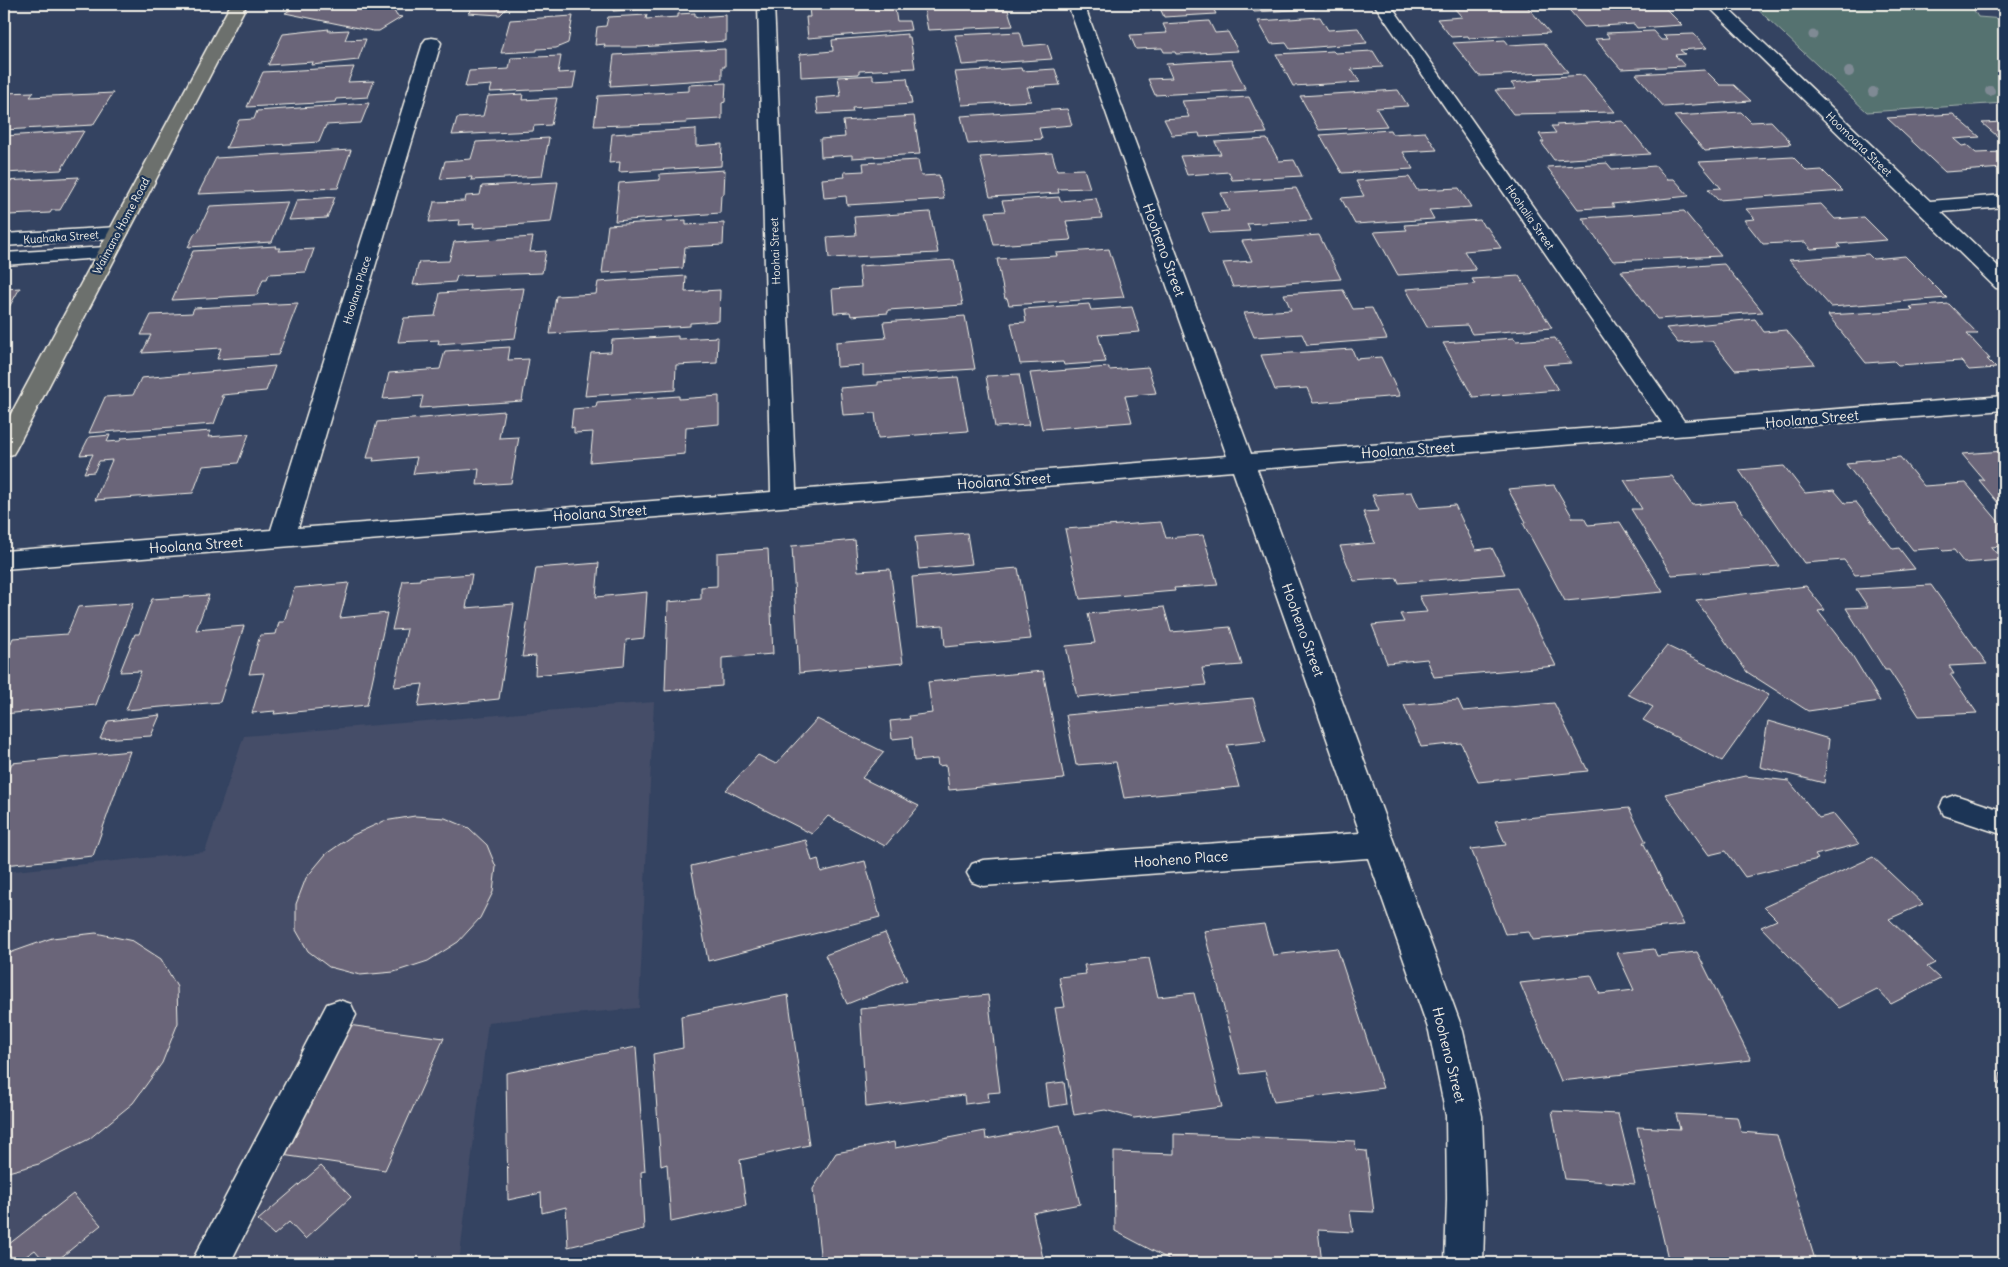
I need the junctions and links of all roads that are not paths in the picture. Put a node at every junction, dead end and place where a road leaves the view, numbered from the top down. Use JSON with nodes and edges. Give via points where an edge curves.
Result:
{"nodes":[{"id":1,"x":239,"y":4,"type":"edge"},
{"id":2,"x":766,"y":4,"type":"edge"},
{"id":3,"x":1382,"y":4,"type":"edge"},
{"id":4,"x":1714,"y":4,"type":"edge"},
{"id":5,"x":1078,"y":10,"type":"dead end"},
{"id":6,"x":432,"y":43,"type":"dead end"},
{"id":7,"x":2004,"y":201,"type":"edge"},
{"id":8,"x":1924,"y":207,"type":"junction"},
{"id":9,"x":118,"y":233,"type":"junction"},
{"id":10,"x":4,"y":240,"type":"edge"},
{"id":11,"x":107,"y":253,"type":"junction"},
{"id":12,"x":4,"y":259,"type":"edge"},
{"id":13,"x":2004,"y":284,"type":"edge"},
{"id":14,"x":2004,"y":403,"type":"edge"},
{"id":15,"x":1678,"y":429,"type":"junction"},
{"id":16,"x":4,"y":449,"type":"edge"},
{"id":17,"x":1242,"y":463,"type":"junction"},
{"id":18,"x":784,"y":498,"type":"junction"},
{"id":19,"x":282,"y":538,"type":"junction"},
{"id":20,"x":4,"y":560,"type":"edge"},
{"id":21,"x":1955,"y":807,"type":"dead end"},
{"id":22,"x":2004,"y":823,"type":"edge"},
{"id":23,"x":1380,"y":844,"type":"junction"},
{"id":24,"x":983,"y":873,"type":"dead end"},
{"id":25,"x":339,"y":1015,"type":"dead end"},
{"id":26,"x":210,"y":1263,"type":"edge"},
{"id":27,"x":1464,"y":1263,"type":"edge"}],
"edges":[{"from":1,"to":9,"type":"main road","name":"Waimano Home Road"},
{"from":2,"to":18,"type":"street","name":"Hoohai Street"},
{"from":3,"to":15,"type":"street","name":"Hoohalia Street"},
{"from":4,"to":8,"type":"street","name":"Hoomoana Street"},
{"from":5,"to":17,"type":"street","name":"Hooheno Street"},
{"from":6,"to":19,"type":"street","name":"Hoolana Place"},
{"from":7,"to":8,"type":"street"},
{"from":8,"to":13,"type":"street","name":"Hoomoana Street"},
{"from":9,"to":10,"type":"street","name":"Kuahaka Street"},
{"from":9,"to":11,"type":"main road","name":"Waimano Home Road"},
{"from":11,"to":12,"type":"street","name":"Kuahaka Street"},
{"from":11,"to":16,"type":"main road","name":"Waimano Home Road"},
{"from":14,"to":15,"type":"street","name":"Hoolana Street"},
{"from":15,"to":17,"type":"street","name":"Hoolana Street"},
{"from":17,"to":18,"type":"street","name":"Hoolana Street"},
{"from":17,"to":23,"type":"street","name":"Hooheno Street"},
{"from":18,"to":19,"type":"street","name":"Hoolana Street"},
{"from":19,"to":20,"type":"street","name":"Hoolana Street"},
{"from":21,"to":22,"type":"street"},
{"from":23,"to":24,"type":"street","name":"Hooheno Place"},
{"from":23,"to":27,"type":"street","name":"Hooheno Street","via":[[1446,1031],[1464,1116]]},
{"from":25,"to":26,"type":"street"}]}
